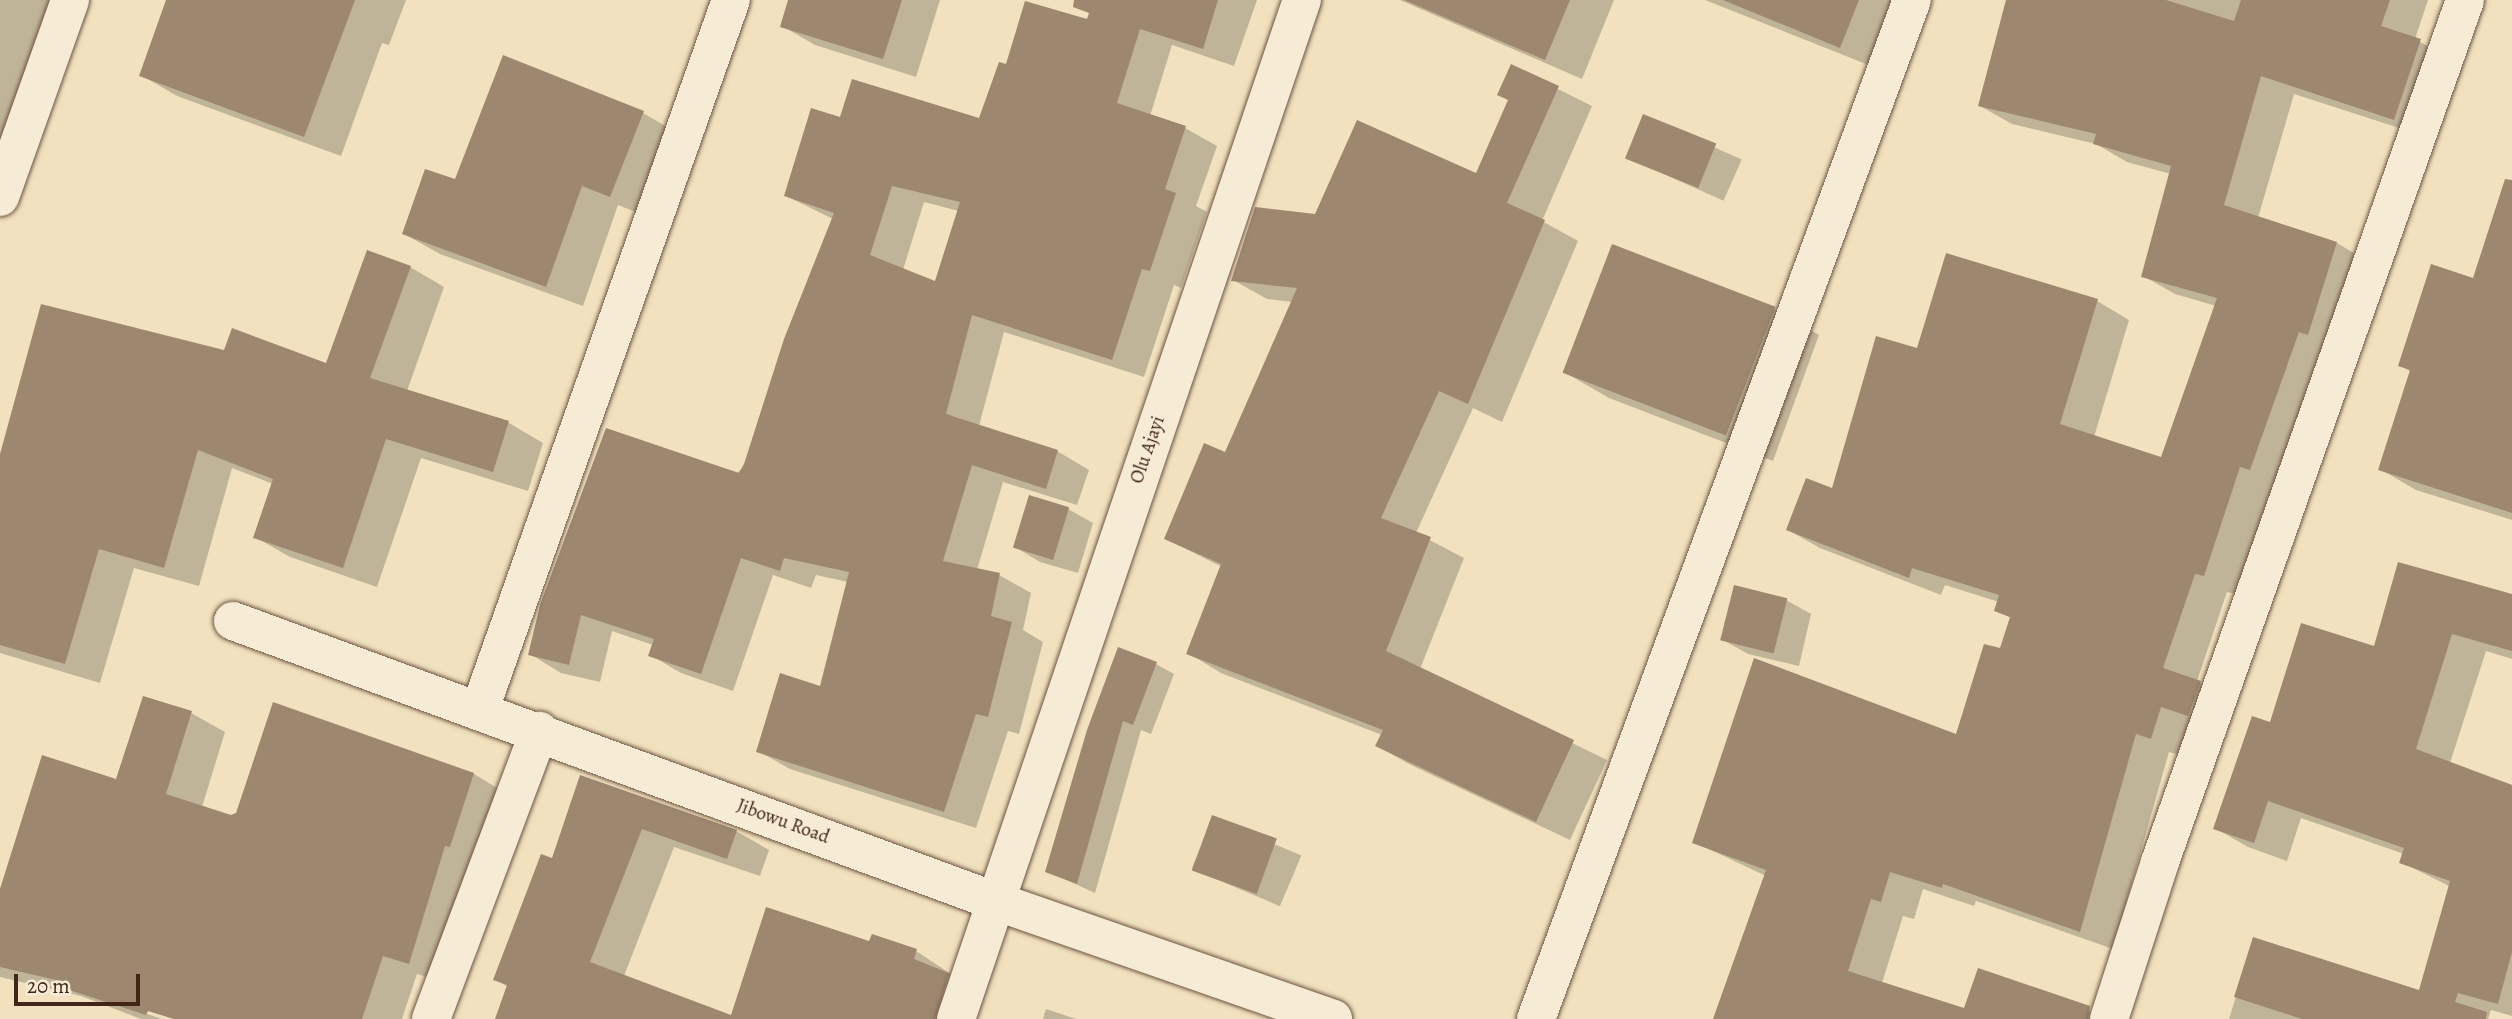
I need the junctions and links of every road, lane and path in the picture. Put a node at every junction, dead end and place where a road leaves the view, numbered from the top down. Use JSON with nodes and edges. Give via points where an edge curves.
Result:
{"nodes":[{"id":1,"x":70,"y":0,"type":"edge"},
{"id":2,"x":731,"y":0,"type":"edge"},
{"id":3,"x":1302,"y":0,"type":"edge"},
{"id":4,"x":1912,"y":0,"type":"edge"},
{"id":5,"x":2465,"y":0,"type":"edge"},
{"id":6,"x":0,"y":197,"type":"edge"},
{"id":7,"x":233,"y":621,"type":"dead end"},
{"id":8,"x":480,"y":709,"type":"junction"},
{"id":9,"x":539,"y":731,"type":"junction"},
{"id":10,"x":995,"y":901,"type":"junction"},
{"id":11,"x":431,"y":1019,"type":"edge"},
{"id":12,"x":956,"y":1019,"type":"edge"},
{"id":13,"x":1334,"y":1019,"type":"edge"},
{"id":14,"x":1535,"y":1019,"type":"edge"},
{"id":15,"x":2109,"y":1019,"type":"edge"}],
"edges":[{"from":1,"to":6,"type":"street"},
{"from":2,"to":8,"type":"street"},
{"from":3,"to":10,"type":"street","name":"Olu Ajayi"},
{"from":4,"to":14,"type":"street"},
{"from":5,"to":15,"type":"street","via":[[2160,862]]},
{"from":7,"to":8,"type":"street","name":"Jibowu Road"},
{"from":8,"to":9,"type":"street","name":"Jibowu Road"},
{"from":9,"to":10,"type":"street","name":"Jibowu Road"},
{"from":9,"to":11,"type":"street"},
{"from":10,"to":12,"type":"street","name":"Olu Ajayi"},
{"from":10,"to":13,"type":"street","name":"Jibowu Road"}]}
